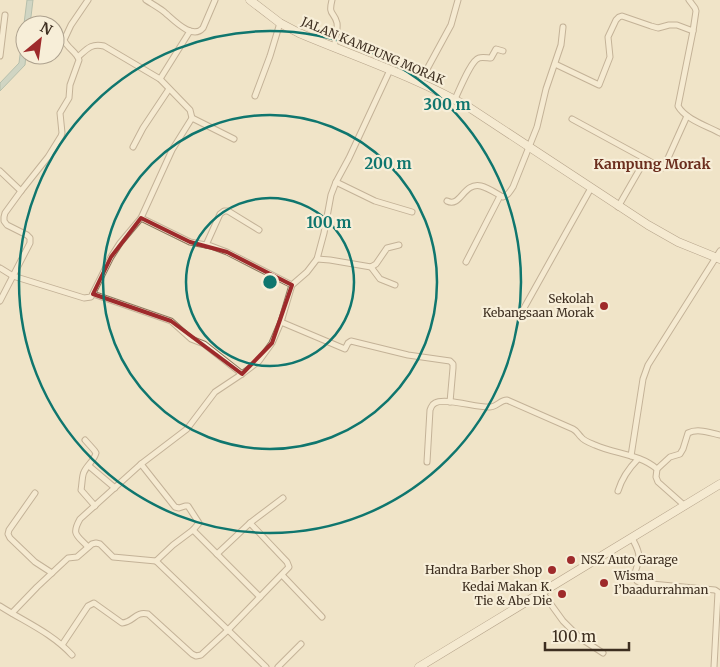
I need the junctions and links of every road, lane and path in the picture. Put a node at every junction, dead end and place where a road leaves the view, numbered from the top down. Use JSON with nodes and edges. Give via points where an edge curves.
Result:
{"nodes":[{"id":1,"x":88,"y":0,"type":"edge"},
{"id":2,"x":146,"y":0,"type":"edge"},
{"id":3,"x":215,"y":0,"type":"edge"},
{"id":4,"x":250,"y":0,"type":"edge"},
{"id":5,"x":332,"y":0,"type":"edge"},
{"id":6,"x":458,"y":0,"type":"edge"},
{"id":7,"x":689,"y":0,"type":"edge"},
{"id":8,"x":5,"y":15,"type":"dead end"},
{"id":9,"x":280,"y":23,"type":"junction"},
{"id":10,"x":562,"y":27,"type":"dead end"},
{"id":11,"x":190,"y":31,"type":"junction"},
{"id":12,"x":693,"y":31,"type":"junction"},
{"id":13,"x":334,"y":48,"type":"junction"},
{"id":14,"x":503,"y":51,"type":"dead end"},
{"id":15,"x":0,"y":56,"type":"edge"},
{"id":16,"x":78,"y":57,"type":"junction"},
{"id":17,"x":555,"y":64,"type":"junction"},
{"id":18,"x":390,"y":70,"type":"junction"},
{"id":19,"x":160,"y":79,"type":"junction"},
{"id":20,"x":420,"y":82,"type":"junction"},
{"id":21,"x":170,"y":88,"type":"junction"},
{"id":22,"x":255,"y":96,"type":"dead end"},
{"id":23,"x":456,"y":99,"type":"junction"},
{"id":24,"x":687,"y":116,"type":"junction"},
{"id":25,"x":192,"y":118,"type":"junction"},
{"id":26,"x":572,"y":119,"type":"dead end"},
{"id":27,"x":720,"y":133,"type":"edge"},
{"id":28,"x":234,"y":139,"type":"dead end"},
{"id":29,"x":133,"y":147,"type":"dead end"},
{"id":30,"x":529,"y":147,"type":"junction"},
{"id":31,"x":645,"y":160,"type":"junction"},
{"id":32,"x":0,"y":171,"type":"edge"},
{"id":33,"x":336,"y":182,"type":"junction"},
{"id":34,"x":591,"y":188,"type":"junction"},
{"id":35,"x":21,"y":191,"type":"junction"},
{"id":36,"x":500,"y":196,"type":"junction"},
{"id":37,"x":447,"y":202,"type":"dead end"},
{"id":38,"x":618,"y":206,"type":"junction"},
{"id":39,"x":412,"y":212,"type":"dead end"},
{"id":40,"x":141,"y":218,"type":"junction"},
{"id":41,"x":259,"y":230,"type":"dead end"},
{"id":42,"x":206,"y":245,"type":"junction"},
{"id":43,"x":398,"y":245,"type":"dead end"},
{"id":44,"x":719,"y":256,"type":"edge"},
{"id":45,"x":317,"y":259,"type":"junction"},
{"id":46,"x":466,"y":262,"type":"dead end"},
{"id":47,"x":371,"y":267,"type":"junction"},
{"id":48,"x":0,"y":268,"type":"edge"},
{"id":49,"x":13,"y":276,"type":"junction"},
{"id":50,"x":292,"y":285,"type":"junction"},
{"id":51,"x":395,"y":285,"type":"dead end"},
{"id":52,"x":93,"y":294,"type":"junction"},
{"id":53,"x":0,"y":301,"type":"edge"},
{"id":54,"x":524,"y":308,"type":"dead end"},
{"id":55,"x":281,"y":322,"type":"junction"},
{"id":56,"x":242,"y":374,"type":"junction"},
{"id":57,"x":450,"y":402,"type":"junction"},
{"id":58,"x":720,"y":435,"type":"edge"},
{"id":59,"x":85,"y":440,"type":"dead end"},
{"id":60,"x":631,"y":456,"type":"junction"},
{"id":61,"x":638,"y":459,"type":"junction"},
{"id":62,"x":427,"y":462,"type":"dead end"},
{"id":63,"x":141,"y":464,"type":"junction"},
{"id":64,"x":89,"y":466,"type":"junction"},
{"id":65,"x":657,"y":469,"type":"junction"},
{"id":66,"x":720,"y":484,"type":"edge"},
{"id":67,"x":115,"y":488,"type":"junction"},
{"id":68,"x":618,"y":491,"type":"dead end"},
{"id":69,"x":35,"y":493,"type":"dead end"},
{"id":70,"x":283,"y":498,"type":"dead end"},
{"id":71,"x":95,"y":506,"type":"junction"},
{"id":72,"x":685,"y":506,"type":"junction"},
{"id":73,"x":250,"y":523,"type":"junction"},
{"id":74,"x":193,"y":530,"type":"junction"},
{"id":75,"x":632,"y":538,"type":"junction"},
{"id":76,"x":88,"y":548,"type":"junction"},
{"id":77,"x":217,"y":554,"type":"junction"},
{"id":78,"x":156,"y":561,"type":"junction"},
{"id":79,"x":52,"y":573,"type":"junction"},
{"id":80,"x":282,"y":575,"type":"junction"},
{"id":81,"x":542,"y":592,"type":"junction"},
{"id":82,"x":260,"y":597,"type":"junction"},
{"id":83,"x":0,"y":606,"type":"edge"},
{"id":84,"x":12,"y":613,"type":"junction"},
{"id":85,"x":322,"y":617,"type":"dead end"},
{"id":86,"x":228,"y":630,"type":"junction"},
{"id":87,"x":301,"y":644,"type":"dead end"},
{"id":88,"x":62,"y":645,"type":"junction"},
{"id":89,"x":603,"y":653,"type":"dead end"},
{"id":90,"x":72,"y":655,"type":"dead end"},
{"id":91,"x":266,"y":667,"type":"edge"},
{"id":92,"x":278,"y":667,"type":"edge"},
{"id":93,"x":419,"y":667,"type":"edge"},
{"id":94,"x":714,"y":667,"type":"edge"}],
"edges":[{"from":1,"to":16,"type":"street","via":[[70,25],[64,40]]},
{"from":2,"to":11,"type":"street"},
{"from":3,"to":11,"type":"street","via":[[201,30]]},
{"from":4,"to":9,"type":"main road","name":"JALAN KAMPUNG MORAK"},
{"from":5,"to":13,"type":"street","via":[[330,10],[337,24]]},
{"from":6,"to":20,"type":"street","via":[[451,25]]},
{"from":7,"to":12,"type":"street","via":[[696,10]]},
{"from":8,"to":15,"type":"street"},
{"from":9,"to":13,"type":"main road","name":"JALAN KAMPUNG MORAK"},
{"from":9,"to":22,"type":"street"},
{"from":10,"to":17,"type":"street"},
{"from":11,"to":19,"type":"street"},
{"from":12,"to":17,"type":"street","via":[[677,25],[658,28],[622,16],[608,37],[610,57],[599,85]]},
{"from":12,"to":24,"type":"street","via":[[678,102]]},
{"from":13,"to":18,"type":"main road","name":"JALAN KAMPUNG MORAK"},
{"from":14,"to":23,"type":"street","via":[[496,49],[490,58],[476,60]]},
{"from":16,"to":19,"type":"street","via":[[97,44]]},
{"from":16,"to":35,"type":"street","via":[[68,98],[60,113],[61,135]]},
{"from":17,"to":30,"type":"street"},
{"from":18,"to":20,"type":"main road","name":"JALAN KAMPUNG MORAK"},
{"from":18,"to":33,"type":"street"},
{"from":19,"to":21,"type":"street"},
{"from":20,"to":23,"type":"main road","name":"JALAN KAMPUNG MORAK"},
{"from":21,"to":25,"type":"street","via":[[190,110]]},
{"from":21,"to":29,"type":"street"},
{"from":23,"to":30,"type":"main road","name":"JALAN KAMPUNG MORAK"},
{"from":24,"to":27,"type":"street"},
{"from":24,"to":31,"type":"street","via":[[664,168]]},
{"from":25,"to":28,"type":"street"},
{"from":25,"to":40,"type":"street","via":[[172,150]]},
{"from":26,"to":31,"type":"street"},
{"from":30,"to":34,"type":"main road","name":"JALAN KAMPUNG MORAK"},
{"from":30,"to":36,"type":"street","via":[[509,193],[506,197]]},
{"from":31,"to":38,"type":"street"},
{"from":32,"to":35,"type":"street"},
{"from":33,"to":39,"type":"street","via":[[375,201]]},
{"from":33,"to":45,"type":"street"},
{"from":34,"to":38,"type":"main road","name":"JALAN KAMPUNG MORAK"},
{"from":34,"to":54,"type":"street"},
{"from":35,"to":49,"type":"street","via":[[4,217],[7,224],[30,238]]},
{"from":36,"to":37,"type":"street","via":[[480,186],[468,189],[455,203]]},
{"from":36,"to":46,"type":"street"},
{"from":38,"to":44,"type":"main road","name":"JALAN KAMPUNG MORAK","via":[[678,242]]},
{"from":40,"to":42,"type":"street","via":[[190,242]]},
{"from":40,"to":52,"type":"street","via":[[111,256]]},
{"from":41,"to":42,"type":"street","via":[[224,210]]},
{"from":42,"to":50,"type":"street","via":[[228,252]]},
{"from":43,"to":47,"type":"street","via":[[387,248]]},
{"from":44,"to":60,"type":"street","via":[[648,365]]},
{"from":45,"to":47,"type":"street"},
{"from":45,"to":50,"type":"street"},
{"from":47,"to":51,"type":"street","via":[[380,279]]},
{"from":48,"to":49,"type":"street"},
{"from":49,"to":52,"type":"street","via":[[84,298]]},
{"from":49,"to":53,"type":"street"},
{"from":50,"to":55,"type":"street"},
{"from":52,"to":56,"type":"street","via":[[171,321]]},
{"from":55,"to":56,"type":"street","via":[[259,361]]},
{"from":55,"to":57,"type":"street","via":[[345,349],[351,341],[450,361],[453,364]]},
{"from":56,"to":63,"type":"street","via":[[215,392],[187,430]]},
{"from":57,"to":60,"type":"street","via":[[491,407],[503,400],[512,401],[573,429],[596,446]]},
{"from":57,"to":62,"type":"street","via":[[435,403],[430,410]]},
{"from":58,"to":65,"type":"street","via":[[692,430],[680,454],[670,457]]},
{"from":59,"to":64,"type":"street","via":[[96,453]]},
{"from":60,"to":61,"type":"street"},
{"from":61,"to":65,"type":"street"},
{"from":61,"to":68,"type":"street","via":[[622,479]]},
{"from":63,"to":67,"type":"street"},
{"from":63,"to":74,"type":"street","via":[[175,507],[190,507],[199,523]]},
{"from":64,"to":67,"type":"street"},
{"from":64,"to":71,"type":"street","via":[[83,474],[81,490]]},
{"from":65,"to":72,"type":"street","via":[[658,482]]},
{"from":66,"to":72,"type":"main road"},
{"from":67,"to":71,"type":"street"},
{"from":69,"to":79,"type":"street","via":[[8,534],[35,562]]},
{"from":70,"to":73,"type":"street"},
{"from":71,"to":76,"type":"street","via":[[75,528]]},
{"from":72,"to":75,"type":"main road"},
{"from":73,"to":77,"type":"street"},
{"from":73,"to":80,"type":"street","via":[[289,564]]},
{"from":74,"to":77,"type":"street"},
{"from":74,"to":78,"type":"street"},
{"from":75,"to":81,"type":"main road"},
{"from":75,"to":94,"type":"street","via":[[639,557],[635,572],[637,581],[718,592]]},
{"from":76,"to":78,"type":"street","via":[[96,542],[113,557]]},
{"from":76,"to":79,"type":"street","via":[[69,558]]},
{"from":77,"to":82,"type":"street"},
{"from":78,"to":86,"type":"street"},
{"from":79,"to":84,"type":"street"},
{"from":80,"to":82,"type":"street"},
{"from":80,"to":85,"type":"street"},
{"from":81,"to":89,"type":"street","via":[[563,621],[580,638]]},
{"from":81,"to":93,"type":"main road"},
{"from":82,"to":86,"type":"street"},
{"from":83,"to":84,"type":"street"},
{"from":84,"to":88,"type":"street"},
{"from":86,"to":88,"type":"street","via":[[203,653],[194,656],[148,614],[138,614],[122,623],[92,603]]},
{"from":86,"to":91,"type":"street"},
{"from":87,"to":92,"type":"street"},
{"from":88,"to":90,"type":"street"}]}
